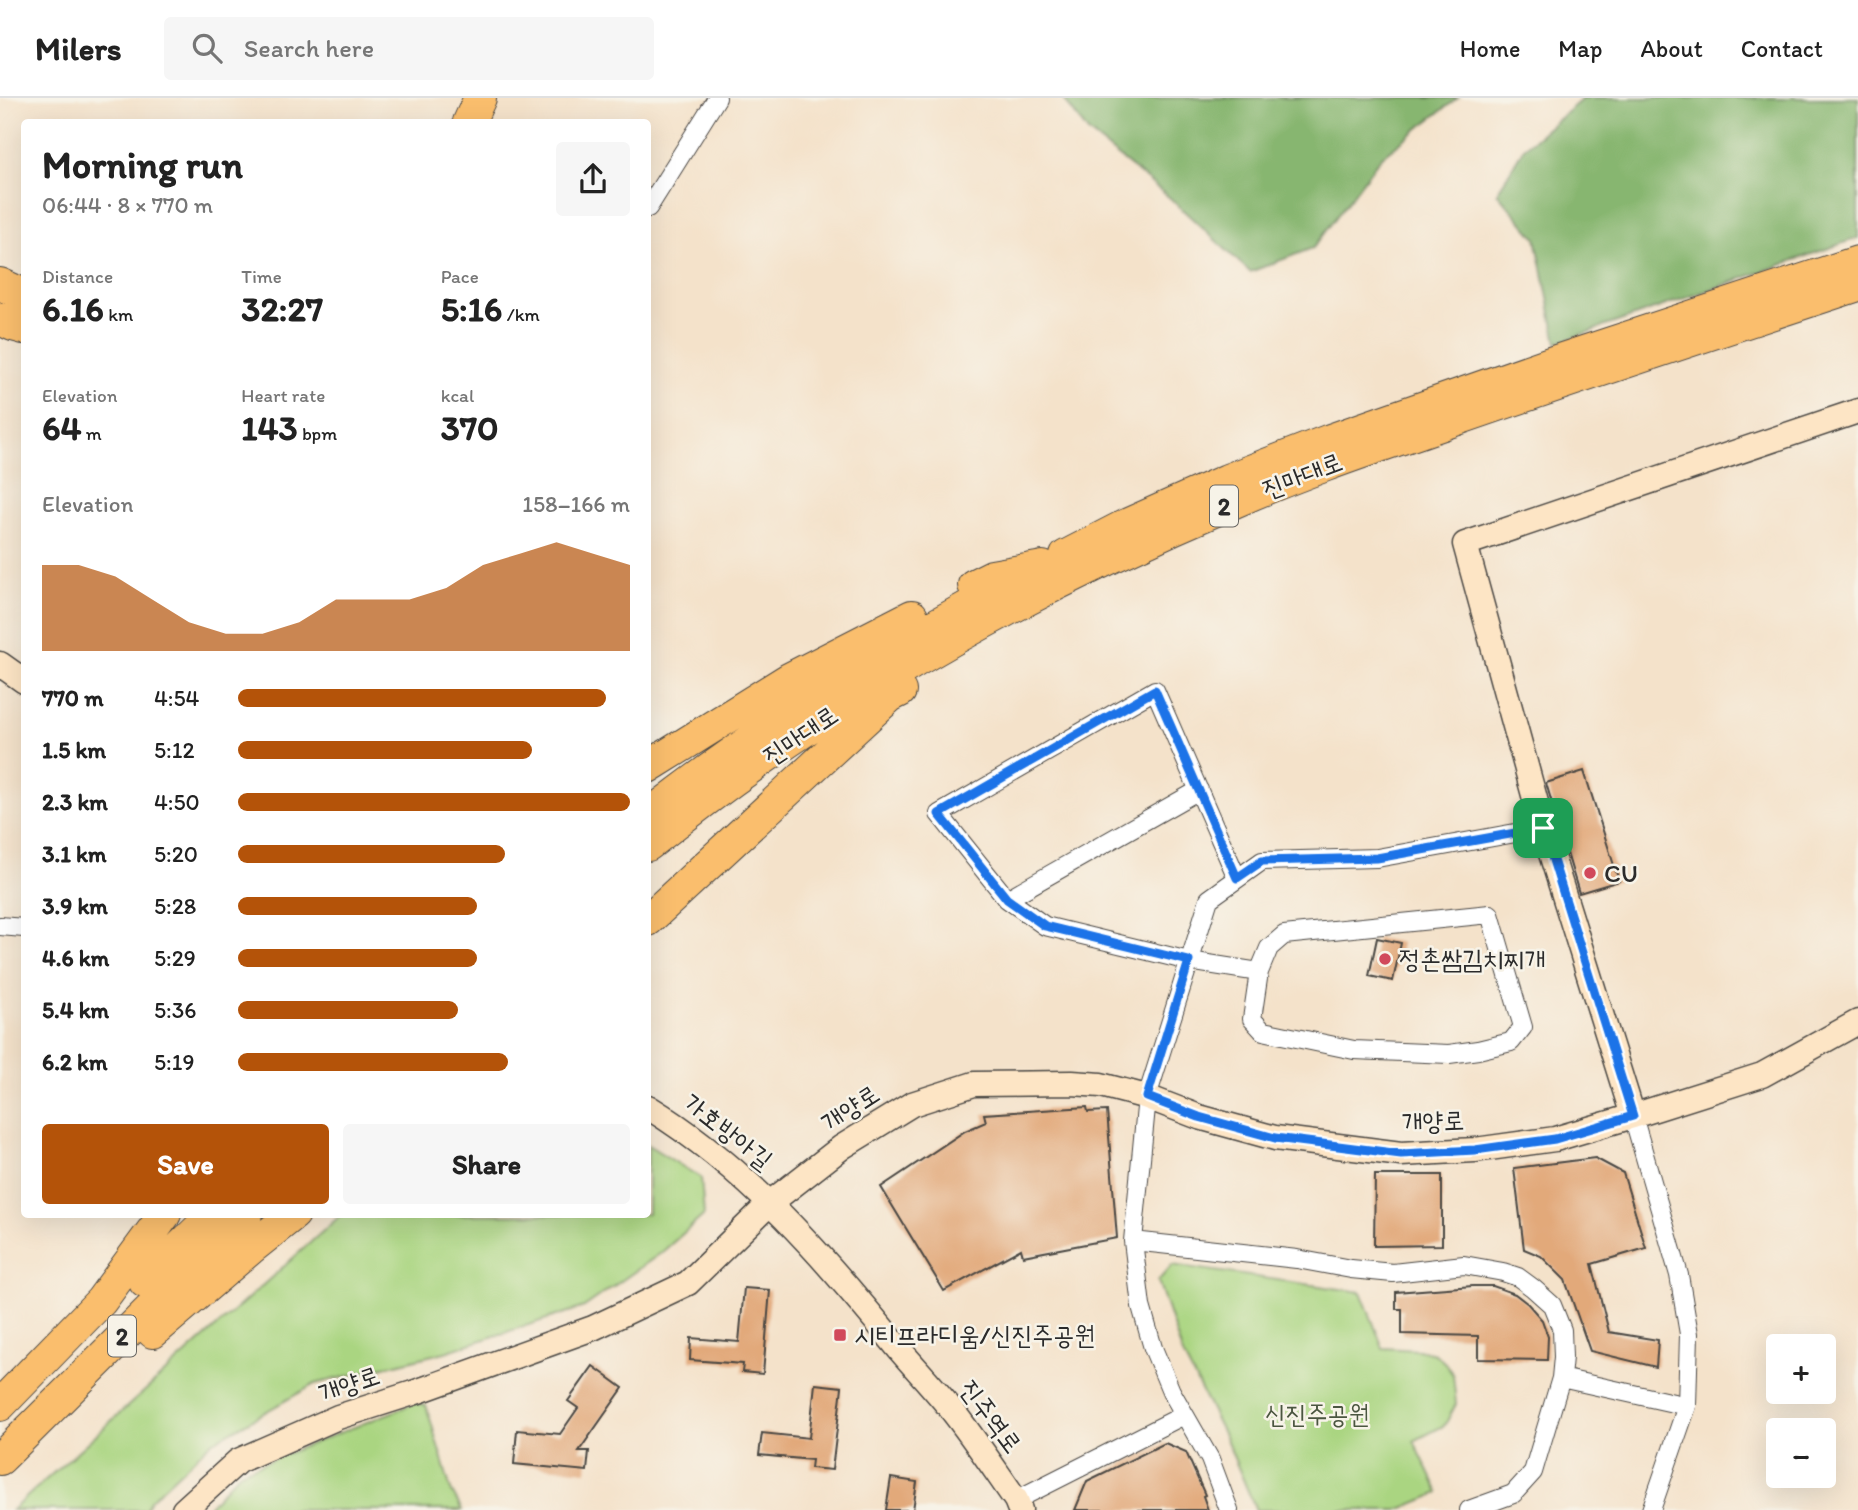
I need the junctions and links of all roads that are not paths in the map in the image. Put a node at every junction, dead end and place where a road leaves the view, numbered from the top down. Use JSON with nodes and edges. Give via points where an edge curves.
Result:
{"nodes":[{"id":1,"x":480,"y":98,"type":"edge"},
{"id":2,"x":717,"y":98,"type":"edge"},
{"id":3,"x":457,"y":112,"type":"edge"},
{"id":4,"x":651,"y":203,"type":"edge"},
{"id":5,"x":1858,"y":262,"type":"edge"},
{"id":6,"x":0,"y":284,"type":"edge"},
{"id":7,"x":1858,"y":285,"type":"edge"},
{"id":8,"x":21,"y":294,"type":"edge"},
{"id":9,"x":0,"y":319,"type":"edge"},
{"id":10,"x":21,"y":327,"type":"edge"},
{"id":11,"x":1858,"y":411,"type":"edge"},
{"id":12,"x":1136,"y":546,"type":"junction"},
{"id":13,"x":1043,"y":567,"type":"junction"},
{"id":14,"x":0,"y":664,"type":"edge"},
{"id":15,"x":21,"y":679,"type":"edge"},
{"id":16,"x":651,"y":765,"type":"edge"},
{"id":17,"x":1199,"y":790,"type":"junction"},
{"id":18,"x":651,"y":814,"type":"edge"},
{"id":19,"x":1543,"y":828,"type":"junction"},
{"id":20,"x":651,"y":843,"type":"edge"},
{"id":21,"x":1237,"y":878,"type":"junction"},
{"id":22,"x":1007,"y":899,"type":"junction"},
{"id":23,"x":651,"y":917,"type":"edge"},
{"id":24,"x":0,"y":926,"type":"edge"},
{"id":25,"x":21,"y":928,"type":"edge"},
{"id":26,"x":1189,"y":961,"type":"junction"},
{"id":27,"x":1259,"y":972,"type":"junction"},
{"id":28,"x":1858,"y":1023,"type":"edge"},
{"id":29,"x":1147,"y":1097,"type":"junction"},
{"id":30,"x":651,"y":1109,"type":"edge"},
{"id":31,"x":1633,"y":1116,"type":"junction"},
{"id":32,"x":770,"y":1203,"type":"junction"},
{"id":33,"x":162,"y":1218,"type":"edge"},
{"id":34,"x":210,"y":1218,"type":"edge"},
{"id":35,"x":242,"y":1218,"type":"edge"},
{"id":36,"x":289,"y":1218,"type":"edge"},
{"id":37,"x":1133,"y":1241,"type":"junction"},
{"id":38,"x":1560,"y":1378,"type":"junction"},
{"id":39,"x":53,"y":1404,"type":"junction"},
{"id":40,"x":0,"y":1405,"type":"edge"},
{"id":41,"x":1687,"y":1406,"type":"junction"},
{"id":42,"x":1184,"y":1415,"type":"junction"},
{"id":43,"x":0,"y":1427,"type":"edge"},
{"id":44,"x":0,"y":1459,"type":"edge"},
{"id":45,"x":1018,"y":1505,"type":"edge"},
{"id":46,"x":184,"y":1510,"type":"edge"},
{"id":47,"x":1229,"y":1510,"type":"edge"},
{"id":48,"x":1469,"y":1510,"type":"edge"},
{"id":49,"x":1651,"y":1510,"type":"edge"}],
"edges":[{"from":1,"to":3,"type":"highway"},
{"from":2,"to":4,"type":"street"},
{"from":5,"to":13,"type":"highway","name":"진마대로","number":"2","via":[[1330,440],[1227,480]]},
{"from":6,"to":8,"type":"highway"},
{"from":7,"to":12,"type":"highway","name":"진마대로","number":"2","via":[[1337,461]]},
{"from":9,"to":10,"type":"highway"},
{"from":11,"to":19,"type":"street","via":[[1465,544]]},
{"from":12,"to":20,"type":"highway","name":"진마대로","number":"2","via":[[964,633],[812,725]]},
{"from":12,"to":23,"type":"highway","via":[[1113,573],[890,696]]},
{"from":13,"to":16,"type":"highway","via":[[980,582],[789,679]]},
{"from":13,"to":18,"type":"highway","name":"진마대로","number":"2","via":[[953,614],[800,706]]},
{"from":14,"to":15,"type":"street"},
{"from":17,"to":21,"type":"street"},
{"from":17,"to":22,"type":"street"},
{"from":17,"to":22,"type":"street","via":[[1155,690],[939,814]]},
{"from":19,"to":21,"type":"street","via":[[1377,858],[1262,861]]},
{"from":19,"to":31,"type":"street"},
{"from":21,"to":26,"type":"street","via":[[1209,899]]},
{"from":22,"to":26,"type":"street","via":[[1045,926]]},
{"from":24,"to":25,"type":"street"},
{"from":26,"to":27,"type":"street"},
{"from":26,"to":29,"type":"street"},
{"from":27,"to":27,"type":"street","via":[[1269,948],[1284,934],[1490,914],[1523,1027],[1511,1042],[1449,1054],[1354,1050],[1263,1031],[1252,1019]]},
{"from":28,"to":31,"type":"street","name":"개양로","via":[[1762,1075]]},
{"from":29,"to":31,"type":"street","name":"개양로","via":[[1275,1138],[1401,1154],[1555,1139]]},
{"from":29,"to":32,"type":"street","name":"개양로","via":[[1101,1085],[974,1084],[912,1104],[842,1147]]},
{"from":29,"to":37,"type":"street"},
{"from":30,"to":32,"type":"street","name":"가호방아길"},
{"from":31,"to":41,"type":"street","via":[[1679,1275],[1689,1335]]},
{"from":32,"to":45,"type":"street","name":"진주역로","via":[[852,1290],[952,1410]]},
{"from":32,"to":46,"type":"street","name":"개양로","via":[[688,1283],[593,1328],[338,1417],[238,1461]]},
{"from":33,"to":40,"type":"highway","via":[[101,1301]]},
{"from":34,"to":43,"type":"highway","number":"2"},
{"from":35,"to":39,"type":"highway","number":"2"},
{"from":36,"to":39,"type":"highway","via":[[102,1377]]},
{"from":37,"to":38,"type":"street","via":[[1393,1273],[1464,1265],[1503,1272],[1518,1277],[1552,1305],[1562,1330]]},
{"from":37,"to":42,"type":"street","via":[[1141,1306],[1153,1348]]},
{"from":38,"to":41,"type":"street"},
{"from":38,"to":48,"type":"street","via":[[1533,1472],[1513,1494]]},
{"from":39,"to":44,"type":"highway","number":"2"},
{"from":41,"to":49,"type":"street"},
{"from":42,"to":45,"type":"street"},
{"from":42,"to":47,"type":"street","via":[[1210,1459]]}]}
